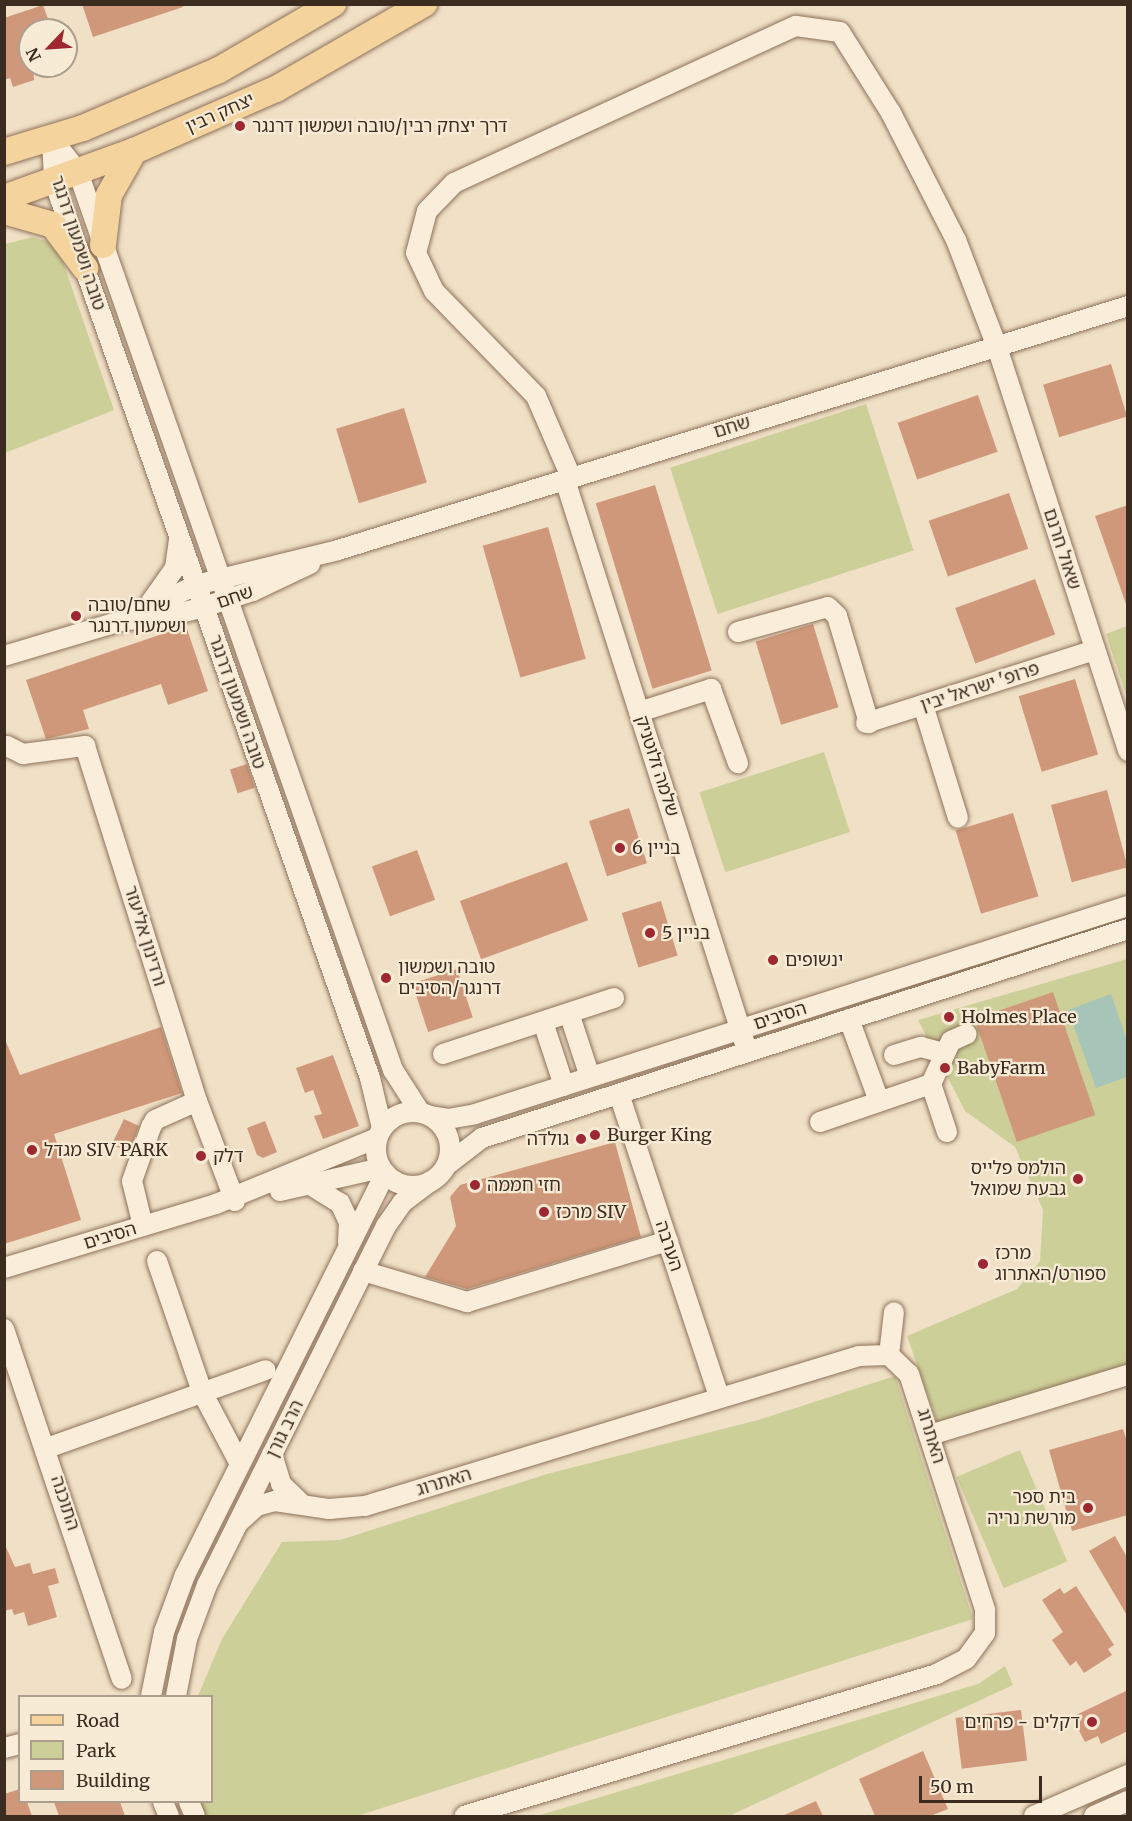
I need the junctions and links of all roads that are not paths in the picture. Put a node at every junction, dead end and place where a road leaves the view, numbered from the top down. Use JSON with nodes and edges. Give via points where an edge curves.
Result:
{"nodes":[{"id":1,"x":333,"y":4,"type":"edge"},
{"id":2,"x":424,"y":4,"type":"edge"},
{"id":3,"x":52,"y":139,"type":"junction"},
{"id":4,"x":134,"y":151,"type":"junction"},
{"id":5,"x":4,"y":152,"type":"edge"},
{"id":6,"x":78,"y":172,"type":"junction"},
{"id":7,"x":54,"y":180,"type":"junction"},
{"id":8,"x":4,"y":198,"type":"edge"},
{"id":9,"x":4,"y":211,"type":"edge"},
{"id":10,"x":103,"y":245,"type":"junction"},
{"id":11,"x":85,"y":268,"type":"junction"},
{"id":12,"x":1128,"y":306,"type":"edge"},
{"id":13,"x":998,"y":347,"type":"junction"},
{"id":14,"x":568,"y":478,"type":"junction"},
{"id":15,"x":179,"y":537,"type":"junction"},
{"id":16,"x":338,"y":550,"type":"junction"},
{"id":17,"x":220,"y":578,"type":"junction"},
{"id":18,"x":196,"y":585,"type":"junction"},
{"id":19,"x":227,"y":600,"type":"junction"},
{"id":20,"x":149,"y":604,"type":"junction"},
{"id":21,"x":204,"y":608,"type":"junction"},
{"id":22,"x":124,"y":620,"type":"junction"},
{"id":23,"x":738,"y":633,"type":"dead end"},
{"id":24,"x":1095,"y":650,"type":"junction"},
{"id":25,"x":4,"y":656,"type":"edge"},
{"id":26,"x":923,"y":705,"type":"junction"},
{"id":27,"x":639,"y":712,"type":"junction"},
{"id":28,"x":6,"y":742,"type":"edge"},
{"id":29,"x":1128,"y":751,"type":"edge"},
{"id":30,"x":738,"y":763,"type":"dead end"},
{"id":31,"x":13,"y":766,"type":"dead end"},
{"id":32,"x":958,"y":818,"type":"dead end"},
{"id":33,"x":1128,"y":906,"type":"edge"},
{"id":34,"x":1128,"y":929,"type":"edge"},
{"id":35,"x":614,"y":998,"type":"dead end"},
{"id":36,"x":569,"y":1013,"type":"junction"},
{"id":37,"x":849,"y":1020,"type":"junction"},
{"id":38,"x":543,"y":1022,"type":"junction"},
{"id":39,"x":741,"y":1029,"type":"junction"},
{"id":40,"x":967,"y":1034,"type":"dead end"},
{"id":41,"x":748,"y":1052,"type":"junction"},
{"id":42,"x":944,"y":1053,"type":"junction"},
{"id":43,"x":442,"y":1054,"type":"dead end"},
{"id":44,"x":894,"y":1055,"type":"dead end"},
{"id":45,"x":590,"y":1077,"type":"junction"},
{"id":46,"x":931,"y":1084,"type":"junction"},
{"id":47,"x":564,"y":1086,"type":"junction"},
{"id":48,"x":620,"y":1094,"type":"junction"},
{"id":49,"x":197,"y":1101,"type":"junction"},
{"id":50,"x":879,"y":1101,"type":"junction"},
{"id":51,"x":425,"y":1114,"type":"junction"},
{"id":52,"x":820,"y":1122,"type":"dead end"},
{"id":53,"x":946,"y":1132,"type":"dead end"},
{"id":54,"x":380,"y":1133,"type":"junction"},
{"id":55,"x":448,"y":1164,"type":"junction"},
{"id":56,"x":383,"y":1170,"type":"junction"},
{"id":57,"x":430,"y":1182,"type":"junction"},
{"id":58,"x":309,"y":1184,"type":"junction"},
{"id":59,"x":228,"y":1201,"type":"junction"},
{"id":60,"x":143,"y":1226,"type":"junction"},
{"id":61,"x":668,"y":1241,"type":"junction"},
{"id":62,"x":347,"y":1249,"type":"junction"},
{"id":63,"x":157,"y":1261,"type":"dead end"},
{"id":64,"x":4,"y":1268,"type":"edge"},
{"id":65,"x":363,"y":1271,"type":"junction"},
{"id":66,"x":894,"y":1312,"type":"dead end"},
{"id":67,"x":4,"y":1329,"type":"edge"},
{"id":68,"x":889,"y":1355,"type":"junction"},
{"id":69,"x":266,"y":1370,"type":"dead end"},
{"id":70,"x":1128,"y":1375,"type":"edge"},
{"id":71,"x":202,"y":1392,"type":"junction"},
{"id":72,"x":719,"y":1397,"type":"junction"},
{"id":73,"x":930,"y":1435,"type":"junction"},
{"id":74,"x":47,"y":1448,"type":"junction"},
{"id":75,"x":272,"y":1454,"type":"junction"},
{"id":76,"x":240,"y":1464,"type":"junction"},
{"id":77,"x":301,"y":1503,"type":"junction"},
{"id":78,"x":239,"y":1522,"type":"junction"},
{"id":79,"x":122,"y":1679,"type":"dead end"},
{"id":80,"x":151,"y":1695,"type":"edge"},
{"id":81,"x":176,"y":1695,"type":"edge"},
{"id":82,"x":1128,"y":1775,"type":"edge"},
{"id":83,"x":1128,"y":1801,"type":"edge"},
{"id":84,"x":465,"y":1816,"type":"edge"},
{"id":85,"x":1034,"y":1816,"type":"edge"},
{"id":86,"x":1094,"y":1816,"type":"edge"}],
"edges":[{"from":1,"to":3,"type":"main road","via":[[219,70]]},
{"from":2,"to":4,"type":"main road","name":"יצחק רבין","via":[[276,88]]},
{"from":3,"to":5,"type":"main road"},
{"from":3,"to":6,"type":"street","name":"טובה ושמעון דרנגר"},
{"from":3,"to":7,"type":"street","name":"טובה ושמעון דרנגר"},
{"from":4,"to":6,"type":"main road","name":"יצחק רבין"},
{"from":4,"to":10,"type":"main road","via":[[109,195]]},
{"from":6,"to":7,"type":"main road","name":"יצחק רבין"},
{"from":6,"to":10,"type":"street","name":"טובה ושמעון דרנגר"},
{"from":7,"to":8,"type":"main road","name":"יצחק רבין"},
{"from":7,"to":11,"type":"street","name":"טובה ושמעון דרנגר"},
{"from":9,"to":11,"type":"main road","via":[[53,225]]},
{"from":10,"to":17,"type":"street","name":"טובה ושמעון דרנגר"},
{"from":11,"to":15,"type":"street","name":"טובה ושמעון דרנגר"},
{"from":12,"to":13,"type":"street","name":"שחם"},
{"from":13,"to":14,"type":"street","name":"שחם"},
{"from":13,"to":14,"type":"street","name":"שאול חרנם","via":[[956,240],[891,113],[853,52],[840,32],[796,26],[454,183],[427,212],[416,253],[434,291],[536,396]]},
{"from":13,"to":24,"type":"street","name":"שאול חרנם"},
{"from":14,"to":16,"type":"street","name":"שחם"},
{"from":14,"to":27,"type":"street","name":"שלמה זלוטניק"},
{"from":15,"to":18,"type":"street","name":"טובה ושמעון דרנגר"},
{"from":15,"to":20,"type":"street","via":[[171,575]]},
{"from":16,"to":17,"type":"street","name":"שחם"},
{"from":16,"to":19,"type":"street","name":"שחם"},
{"from":17,"to":18,"type":"street","name":"שחם"},
{"from":17,"to":19,"type":"street","name":"טובה ושמעון דרנגר"},
{"from":18,"to":20,"type":"street","name":"שחם"},
{"from":18,"to":21,"type":"street","name":"טובה ושמעון דרנגר"},
{"from":19,"to":21,"type":"street","name":"שחם"},
{"from":19,"to":51,"type":"street","name":"טובה ושמעון דרנגר","via":[[393,1071]]},
{"from":20,"to":22,"type":"street","name":"שחם"},
{"from":21,"to":22,"type":"street","name":"שחם","via":[[161,618]]},
{"from":21,"to":54,"type":"street","name":"טובה ושמעון דרנגר","via":[[370,1078]]},
{"from":22,"to":25,"type":"street","name":"שחם"},
{"from":23,"to":26,"type":"street","name":"פרופ' ישראל יבין","via":[[828,607],[837,616],[868,723]]},
{"from":24,"to":26,"type":"street","name":"פרופ' ישראל יבין"},
{"from":24,"to":29,"type":"street","name":"שאול חרנם"},
{"from":26,"to":32,"type":"street"},
{"from":27,"to":30,"type":"street","via":[[711,689]]},
{"from":27,"to":39,"type":"street","name":"שלמה זלוטניק"},
{"from":28,"to":31,"type":"street","name":"ורדינון אליעזר"},
{"from":28,"to":49,"type":"street","name":"ורדינון אליעזר","via":[[23,754],[85,746]]},
{"from":33,"to":39,"type":"street","name":"הסיבים"},
{"from":34,"to":37,"type":"street","name":"הסיבים"},
{"from":35,"to":36,"type":"street"},
{"from":36,"to":38,"type":"street"},
{"from":36,"to":45,"type":"street"},
{"from":37,"to":41,"type":"street","name":"הסיבים"},
{"from":37,"to":50,"type":"street"},
{"from":38,"to":43,"type":"street"},
{"from":38,"to":47,"type":"street"},
{"from":39,"to":41,"type":"street","name":"שלמה זלוטניק"},
{"from":39,"to":45,"type":"street","name":"הסיבים"},
{"from":40,"to":42,"type":"street","via":[[951,1041]]},
{"from":41,"to":48,"type":"street","name":"הסיבים"},
{"from":42,"to":44,"type":"street","via":[[921,1047]]},
{"from":42,"to":46,"type":"street"},
{"from":45,"to":47,"type":"street","name":"הסיבים"},
{"from":46,"to":50,"type":"street"},
{"from":46,"to":53,"type":"street"},
{"from":47,"to":51,"type":"street","name":"הסיבים","via":[[459,1118]]},
{"from":48,"to":55,"type":"street","name":"הסיבים","via":[[482,1138]]},
{"from":48,"to":61,"type":"street","name":"הערבה"},
{"from":49,"to":59,"type":"street","name":"ורדינון אליעזר"},
{"from":49,"to":60,"type":"street","via":[[155,1120],[151,1127],[132,1181]]},
{"from":50,"to":52,"type":"street"},
{"from":51,"to":54,"type":"street","via":[[399,1114]]},
{"from":51,"to":55,"type":"street","via":[[450,1142]]},
{"from":54,"to":56,"type":"street"},
{"from":54,"to":59,"type":"street","name":"הסיבים"},
{"from":55,"to":57,"type":"street"},
{"from":56,"to":57,"type":"street","via":[[406,1186]]},
{"from":56,"to":58,"type":"street","name":"הסיבים"},
{"from":56,"to":62,"type":"street","name":"הרב גורן"},
{"from":57,"to":65,"type":"street","name":"הרב גורן","via":[[396,1210]]},
{"from":58,"to":59,"type":"street","name":"הסיבים"},
{"from":58,"to":62,"type":"street","via":[[333,1195],[346,1213]]},
{"from":59,"to":60,"type":"street","name":"הסיבים"},
{"from":60,"to":64,"type":"street","name":"הסיבים"},
{"from":61,"to":65,"type":"street","via":[[467,1302]]},
{"from":61,"to":72,"type":"street","name":"הערבה"},
{"from":62,"to":76,"type":"street","name":"הרב גורן"},
{"from":63,"to":71,"type":"street"},
{"from":65,"to":75,"type":"street","name":"הרב גורן"},
{"from":66,"to":68,"type":"street"},
{"from":67,"to":74,"type":"street","name":"התוכנה"},
{"from":68,"to":72,"type":"street","name":"האתרוג","via":[[859,1356]]},
{"from":68,"to":73,"type":"street","name":"האתרוג","via":[[914,1383]]},
{"from":69,"to":71,"type":"street"},
{"from":70,"to":73,"type":"street"},
{"from":71,"to":74,"type":"street"},
{"from":71,"to":76,"type":"street"},
{"from":72,"to":77,"type":"street","name":"האתרוג","via":[[365,1506],[329,1509]]},
{"from":73,"to":84,"type":"street","name":"האתרוג","via":[[986,1610],[986,1633],[966,1659],[938,1674]]},
{"from":74,"to":79,"type":"street","name":"התוכנה"},
{"from":75,"to":77,"type":"street","via":[[281,1484]]},
{"from":75,"to":78,"type":"street","name":"הרב גורן"},
{"from":76,"to":80,"type":"street","name":"הרב גורן","via":[[175,1600]]},
{"from":77,"to":78,"type":"street","name":"האתרוג","via":[[266,1503]]},
{"from":78,"to":81,"type":"street","name":"הרב גורן","via":[[198,1608]]},
{"from":82,"to":85,"type":"street"},
{"from":83,"to":86,"type":"street"}]}
